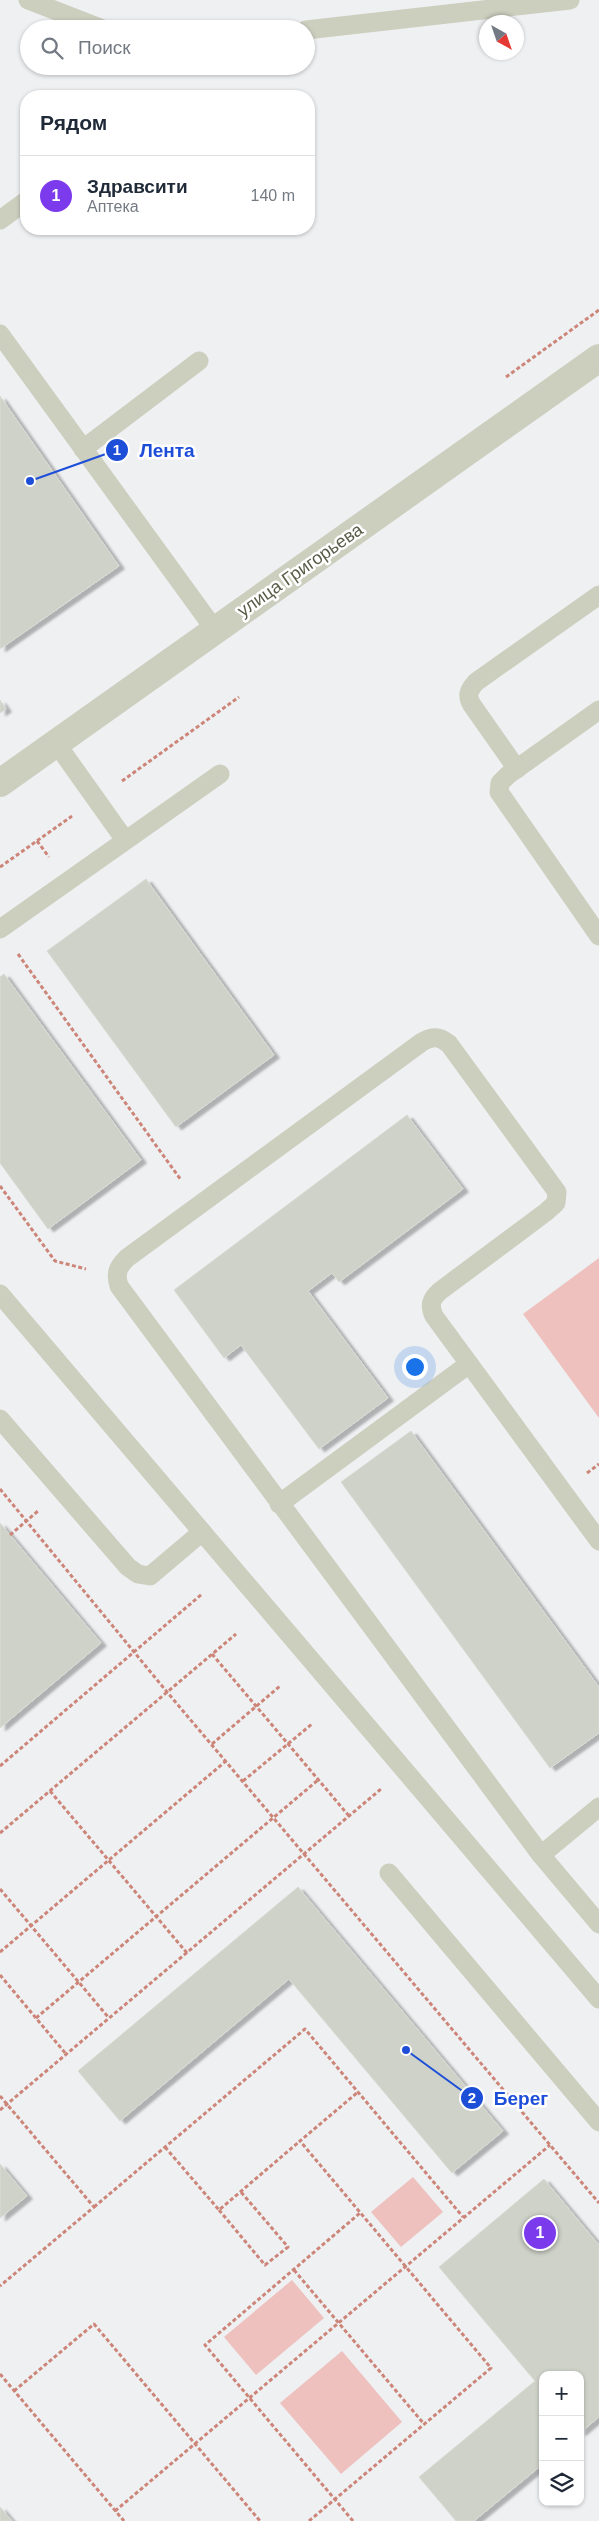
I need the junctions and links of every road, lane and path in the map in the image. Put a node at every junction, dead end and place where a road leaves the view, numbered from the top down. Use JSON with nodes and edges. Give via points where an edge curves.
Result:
{"nodes":[{"id":1,"x":28,"y":0,"type":"edge"},
{"id":2,"x":570,"y":0,"type":"edge"},
{"id":3,"x":80,"y":20,"type":"edge"},
{"id":4,"x":315,"y":29,"type":"edge"},
{"id":5,"x":20,"y":205,"type":"edge"},
{"id":6,"x":0,"y":220,"type":"edge"},
{"id":7,"x":3,"y":344,"type":"edge"},
{"id":8,"x":599,"y":358,"type":"edge"},
{"id":9,"x":199,"y":361,"type":"dead end"},
{"id":10,"x":83,"y":449,"type":"junction"},
{"id":11,"x":599,"y":595,"type":"edge"},
{"id":12,"x":215,"y":630,"type":"junction"},
{"id":13,"x":599,"y":710,"type":"edge"},
{"id":14,"x":56,"y":743,"type":"junction"},
{"id":15,"x":517,"y":769,"type":"junction"},
{"id":16,"x":220,"y":774,"type":"dead end"},
{"id":17,"x":0,"y":783,"type":"edge"},
{"id":18,"x":125,"y":840,"type":"junction"},
{"id":19,"x":0,"y":929,"type":"edge"},
{"id":20,"x":599,"y":936,"type":"edge"},
{"id":21,"x":177,"y":1175,"type":"dead end"},
{"id":22,"x":0,"y":1186,"type":"edge"},
{"id":23,"x":54,"y":1261,"type":"dead end"},
{"id":24,"x":0,"y":1294,"type":"edge"},
{"id":25,"x":469,"y":1364,"type":"junction"},
{"id":26,"x":0,"y":1419,"type":"edge"},
{"id":27,"x":0,"y":1489,"type":"edge"},
{"id":28,"x":279,"y":1504,"type":"junction"},
{"id":29,"x":202,"y":1532,"type":"junction"},
{"id":30,"x":599,"y":1541,"type":"edge"},
{"id":31,"x":202,"y":1594,"type":"dead end"},
{"id":32,"x":236,"y":1634,"type":"dead end"},
{"id":33,"x":134,"y":1651,"type":"junction"},
{"id":34,"x":212,"y":1654,"type":"junction"},
{"id":35,"x":280,"y":1686,"type":"dead end"},
{"id":36,"x":167,"y":1692,"type":"junction"},
{"id":37,"x":257,"y":1706,"type":"junction"},
{"id":38,"x":312,"y":1724,"type":"dead end"},
{"id":39,"x":212,"y":1744,"type":"junction"},
{"id":40,"x":288,"y":1744,"type":"junction"},
{"id":41,"x":226,"y":1761,"type":"junction"},
{"id":42,"x":0,"y":1766,"type":"edge"},
{"id":43,"x":404,"y":1770,"type":"junction"},
{"id":44,"x":318,"y":1780,"type":"junction"},
{"id":45,"x":243,"y":1782,"type":"junction"},
{"id":46,"x":50,"y":1791,"type":"junction"},
{"id":47,"x":599,"y":1807,"type":"edge"},
{"id":48,"x":349,"y":1816,"type":"junction"},
{"id":49,"x":273,"y":1818,"type":"junction"},
{"id":50,"x":0,"y":1833,"type":"edge"},
{"id":51,"x":304,"y":1854,"type":"junction"},
{"id":52,"x":541,"y":1855,"type":"junction"},
{"id":53,"x":109,"y":1860,"type":"junction"},
{"id":54,"x":390,"y":1874,"type":"dead end"},
{"id":55,"x":0,"y":1889,"type":"edge"},
{"id":56,"x":156,"y":1917,"type":"junction"},
{"id":57,"x":599,"y":1924,"type":"edge"},
{"id":58,"x":31,"y":1926,"type":"junction"},
{"id":59,"x":0,"y":1952,"type":"edge"},
{"id":60,"x":187,"y":1953,"type":"junction"},
{"id":61,"x":0,"y":1975,"type":"edge"},
{"id":62,"x":78,"y":1982,"type":"junction"},
{"id":63,"x":599,"y":1999,"type":"edge"},
{"id":64,"x":36,"y":2018,"type":"junction"},
{"id":65,"x":109,"y":2018,"type":"junction"},
{"id":66,"x":66,"y":2054,"type":"junction"},
{"id":67,"x":358,"y":2092,"type":"junction"},
{"id":68,"x":0,"y":2096,"type":"edge"},
{"id":69,"x":7,"y":2104,"type":"junction"},
{"id":70,"x":0,"y":2110,"type":"edge"},
{"id":71,"x":599,"y":2122,"type":"edge"},
{"id":72,"x":300,"y":2142,"type":"junction"},
{"id":73,"x":550,"y":2145,"type":"junction"},
{"id":74,"x":166,"y":2147,"type":"junction"},
{"id":75,"x":241,"y":2192,"type":"junction"},
{"id":76,"x":599,"y":2203,"type":"edge"},
{"id":77,"x":94,"y":2207,"type":"junction"},
{"id":78,"x":219,"y":2210,"type":"junction"},
{"id":79,"x":360,"y":2213,"type":"junction"},
{"id":80,"x":463,"y":2217,"type":"junction"},
{"id":81,"x":405,"y":2266,"type":"junction"},
{"id":82,"x":294,"y":2269,"type":"junction"},
{"id":83,"x":0,"y":2286,"type":"edge"},
{"id":84,"x":338,"y":2323,"type":"junction"},
{"id":85,"x":0,"y":2374,"type":"edge"},
{"id":86,"x":14,"y":2391,"type":"junction"},
{"id":87,"x":249,"y":2398,"type":"junction"},
{"id":88,"x":424,"y":2424,"type":"junction"},
{"id":89,"x":195,"y":2444,"type":"junction"},
{"id":90,"x":335,"y":2500,"type":"junction"},
{"id":91,"x":115,"y":2511,"type":"junction"},
{"id":92,"x":124,"y":2521,"type":"edge"},
{"id":93,"x":260,"y":2521,"type":"edge"},
{"id":94,"x":309,"y":2521,"type":"edge"},
{"id":95,"x":353,"y":2521,"type":"edge"}],
"edges":[{"from":1,"to":3,"type":"lane"},
{"from":2,"to":4,"type":"lane"},
{"from":5,"to":6,"type":"lane"},
{"from":7,"to":10,"type":"lane"},
{"from":8,"to":12,"type":"street","name":"улица Григорьева"},
{"from":9,"to":10,"type":"lane"},
{"from":10,"to":12,"type":"lane"},
{"from":11,"to":15,"type":"lane","via":[[469,690],[468,698],[472,705]]},
{"from":12,"to":14,"type":"street","name":"улица Григорьева"},
{"from":13,"to":15,"type":"lane"},
{"from":14,"to":17,"type":"street","name":"улица Григорьева"},
{"from":14,"to":18,"type":"lane"},
{"from":15,"to":20,"type":"lane","via":[[500,782],[502,800]]},
{"from":16,"to":18,"type":"lane"},
{"from":18,"to":19,"type":"lane"},
{"from":19,"to":21,"type":"path"},
{"from":22,"to":23,"type":"path"},
{"from":24,"to":29,"type":"lane"},
{"from":25,"to":28,"type":"lane"},
{"from":25,"to":28,"type":"lane","via":[[434,1316],[431,1308],[433,1298],[546,1212],[556,1203],[557,1192],[449,1044],[442,1038],[433,1037],[398,1059],[119,1266],[116,1276],[119,1286]]},
{"from":25,"to":30,"type":"lane"},
{"from":26,"to":29,"type":"lane","via":[[128,1567],[138,1574],[150,1576]]},
{"from":27,"to":33,"type":"path"},
{"from":28,"to":52,"type":"lane"},
{"from":29,"to":43,"type":"lane"},
{"from":31,"to":33,"type":"path"},
{"from":32,"to":34,"type":"path"},
{"from":33,"to":36,"type":"path"},
{"from":33,"to":42,"type":"path"},
{"from":34,"to":36,"type":"path"},
{"from":34,"to":37,"type":"path"},
{"from":35,"to":37,"type":"path"},
{"from":36,"to":39,"type":"path"},
{"from":36,"to":46,"type":"path"},
{"from":37,"to":39,"type":"path"},
{"from":37,"to":40,"type":"path"},
{"from":38,"to":40,"type":"path"},
{"from":39,"to":41,"type":"path"},
{"from":40,"to":44,"type":"path"},
{"from":40,"to":45,"type":"path"},
{"from":41,"to":45,"type":"path"},
{"from":41,"to":53,"type":"path"},
{"from":43,"to":48,"type":"path"},
{"from":43,"to":63,"type":"lane"},
{"from":44,"to":48,"type":"path"},
{"from":44,"to":49,"type":"path"},
{"from":45,"to":49,"type":"path"},
{"from":46,"to":50,"type":"path"},
{"from":46,"to":53,"type":"path"},
{"from":47,"to":52,"type":"lane"},
{"from":48,"to":51,"type":"path"},
{"from":49,"to":51,"type":"path"},
{"from":49,"to":56,"type":"path"},
{"from":51,"to":60,"type":"path"},
{"from":51,"to":73,"type":"path"},
{"from":52,"to":57,"type":"lane"},
{"from":53,"to":56,"type":"path"},
{"from":53,"to":58,"type":"path"},
{"from":54,"to":71,"type":"lane"},
{"from":55,"to":58,"type":"path"},
{"from":56,"to":60,"type":"path"},
{"from":56,"to":62,"type":"path"},
{"from":58,"to":59,"type":"path"},
{"from":58,"to":62,"type":"path"},
{"from":60,"to":65,"type":"path"},
{"from":61,"to":64,"type":"path"},
{"from":62,"to":64,"type":"path"},
{"from":62,"to":65,"type":"path"},
{"from":64,"to":66,"type":"path"},
{"from":65,"to":66,"type":"path"},
{"from":66,"to":69,"type":"path"},
{"from":67,"to":72,"type":"path"},
{"from":67,"to":74,"type":"path","via":[[305,2029]]},
{"from":67,"to":80,"type":"path"},
{"from":68,"to":69,"type":"path"},
{"from":69,"to":70,"type":"path"},
{"from":69,"to":77,"type":"path"},
{"from":72,"to":75,"type":"path"},
{"from":72,"to":79,"type":"path"},
{"from":73,"to":76,"type":"path"},
{"from":73,"to":80,"type":"path"},
{"from":74,"to":77,"type":"path"},
{"from":74,"to":78,"type":"path"},
{"from":75,"to":78,"type":"path"},
{"from":75,"to":78,"type":"path","via":[[288,2247],[266,2265]]},
{"from":77,"to":83,"type":"path"},
{"from":79,"to":81,"type":"path"},
{"from":79,"to":82,"type":"path"},
{"from":80,"to":81,"type":"path"},
{"from":81,"to":84,"type":"path"},
{"from":81,"to":88,"type":"path","via":[[491,2368]]},
{"from":82,"to":84,"type":"path"},
{"from":82,"to":87,"type":"path","via":[[204,2345]]},
{"from":84,"to":87,"type":"path"},
{"from":84,"to":88,"type":"path"},
{"from":85,"to":86,"type":"path"},
{"from":86,"to":89,"type":"path","via":[[94,2324]]},
{"from":86,"to":91,"type":"path"},
{"from":87,"to":89,"type":"path"},
{"from":87,"to":90,"type":"path"},
{"from":88,"to":90,"type":"path"},
{"from":89,"to":91,"type":"path"},
{"from":89,"to":93,"type":"path"},
{"from":90,"to":94,"type":"path"},
{"from":90,"to":95,"type":"path"},
{"from":91,"to":92,"type":"path"}]}
